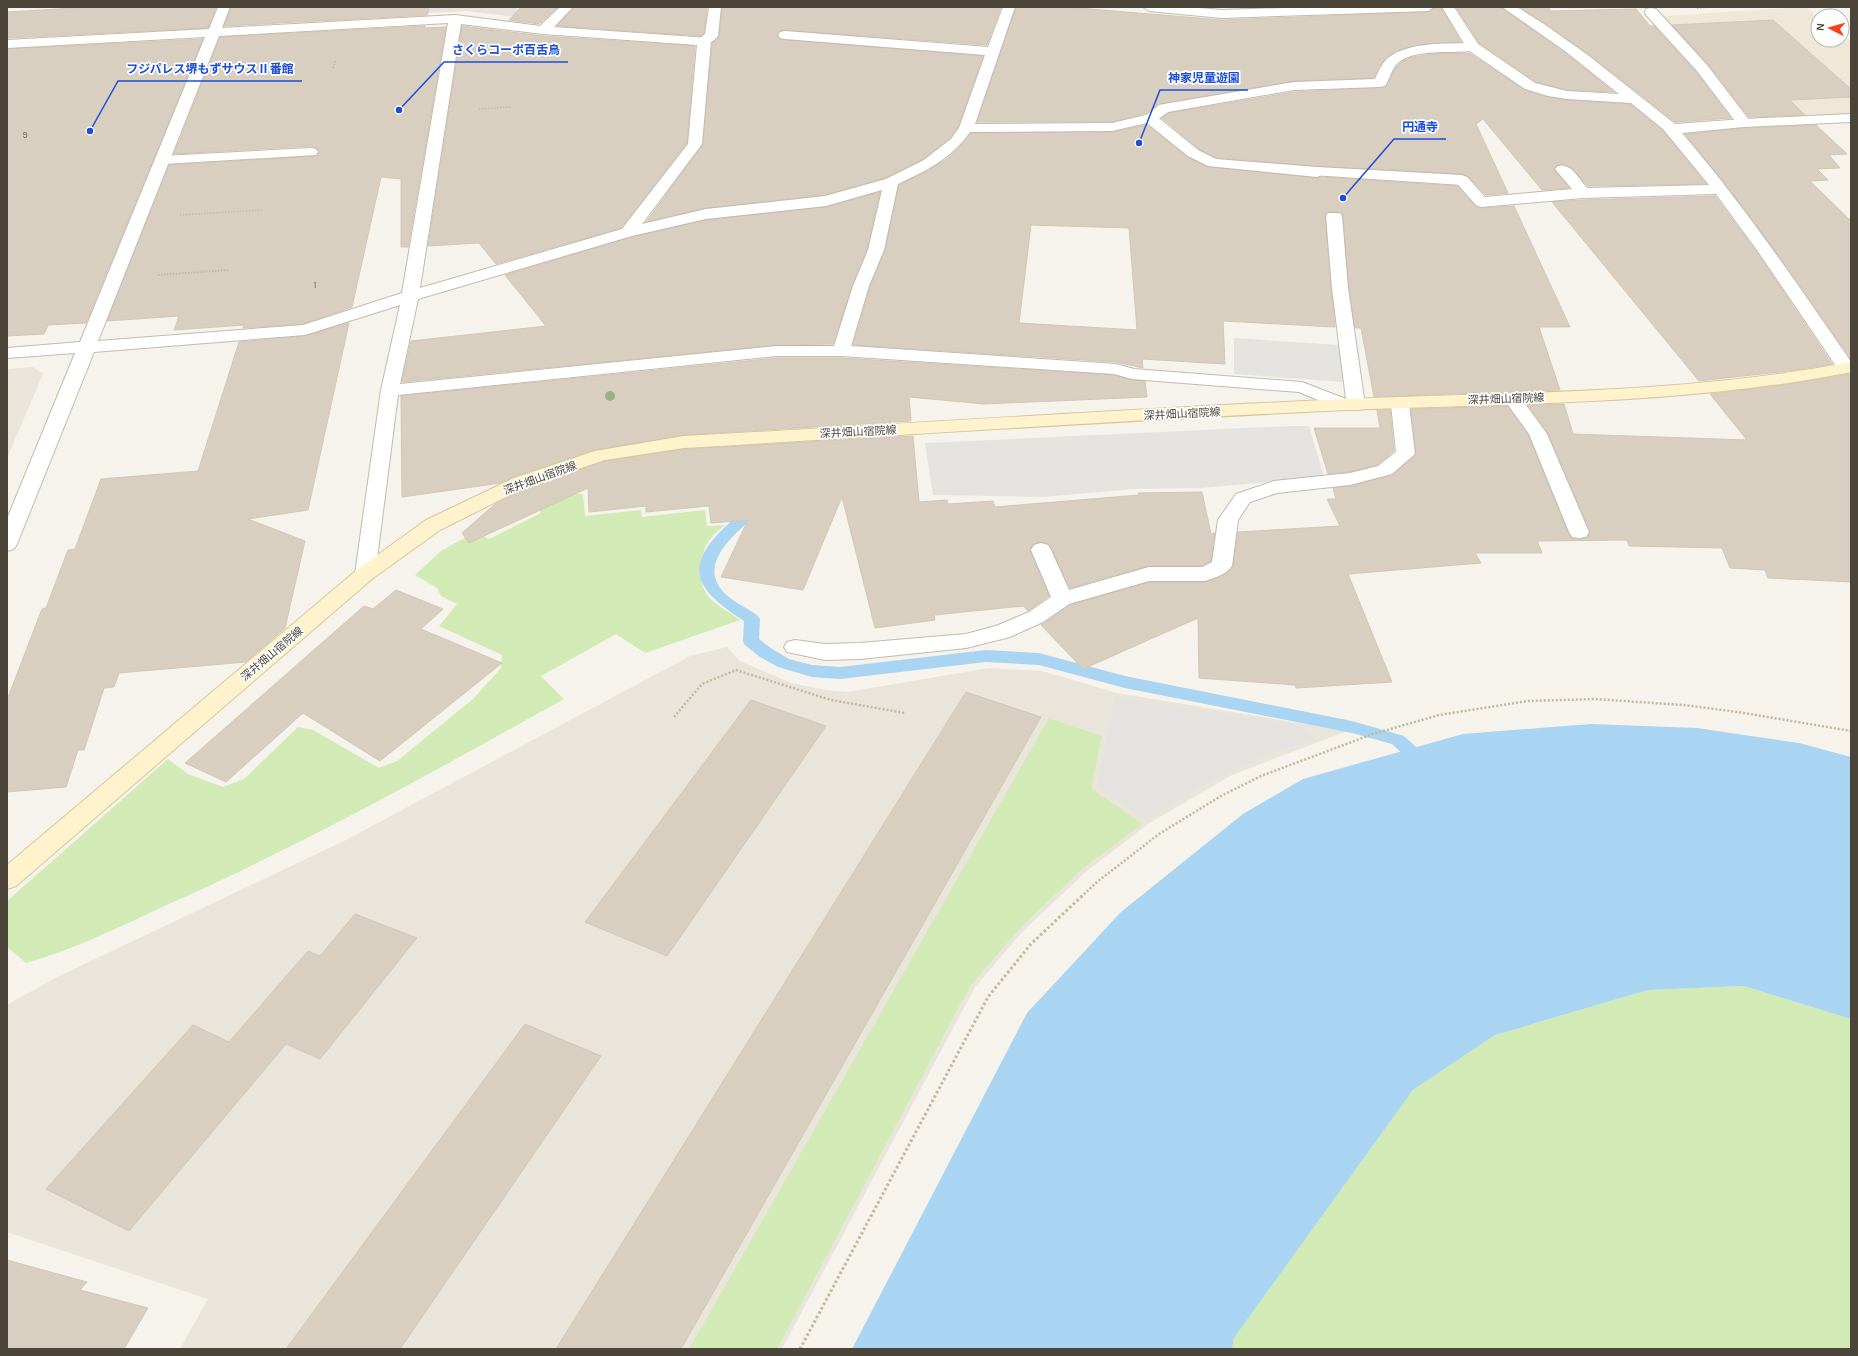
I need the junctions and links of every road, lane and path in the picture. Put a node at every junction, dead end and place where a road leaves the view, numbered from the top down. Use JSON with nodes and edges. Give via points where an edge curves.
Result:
{"nodes":[{"id":1,"x":224,"y":7,"type":"edge"},
{"id":2,"x":567,"y":7,"type":"edge"},
{"id":3,"x":716,"y":7,"type":"edge"},
{"id":4,"x":1009,"y":7,"type":"edge"},
{"id":5,"x":1149,"y":7,"type":"edge"},
{"id":6,"x":1428,"y":7,"type":"edge"},
{"id":7,"x":1448,"y":7,"type":"edge"},
{"id":8,"x":1508,"y":7,"type":"edge"},
{"id":9,"x":1651,"y":12,"type":"dead end"},
{"id":10,"x":455,"y":19,"type":"junction"},
{"id":11,"x":543,"y":30,"type":"junction"},
{"id":12,"x":212,"y":33,"type":"junction"},
{"id":13,"x":786,"y":35,"type":"dead end"},
{"id":14,"x":704,"y":41,"type":"junction"},
{"id":15,"x":7,"y":44,"type":"edge"},
{"id":16,"x":1473,"y":47,"type":"junction"},
{"id":17,"x":992,"y":51,"type":"junction"},
{"id":18,"x":1635,"y":99,"type":"junction"},
{"id":19,"x":1150,"y":118,"type":"junction"},
{"id":20,"x":1851,"y":118,"type":"edge"},
{"id":21,"x":1744,"y":123,"type":"junction"},
{"id":22,"x":966,"y":128,"type":"junction"},
{"id":23,"x":1672,"y":129,"type":"junction"},
{"id":24,"x":311,"y":152,"type":"dead end"},
{"id":25,"x":163,"y":160,"type":"junction"},
{"id":26,"x":1563,"y":169,"type":"dead end"},
{"id":27,"x":891,"y":182,"type":"junction"},
{"id":28,"x":1719,"y":189,"type":"junction"},
{"id":29,"x":1583,"y":193,"type":"junction"},
{"id":30,"x":262,"y":210,"type":"dead end"},
{"id":31,"x":1334,"y":216,"type":"dead end"},
{"id":32,"x":140,"y":218,"type":"junction"},
{"id":33,"x":628,"y":232,"type":"junction"},
{"id":34,"x":228,"y":270,"type":"dead end"},
{"id":35,"x":115,"y":278,"type":"junction"},
{"id":36,"x":410,"y":296,"type":"junction"},
{"id":37,"x":88,"y":346,"type":"junction"},
{"id":38,"x":841,"y":351,"type":"junction"},
{"id":39,"x":7,"y":353,"type":"edge"},
{"id":40,"x":1849,"y":368,"type":"edge"},
{"id":41,"x":390,"y":390,"type":"junction"},
{"id":42,"x":1512,"y":398,"type":"junction"},
{"id":43,"x":1400,"y":404,"type":"junction"},
{"id":44,"x":1350,"y":405,"type":"junction"},
{"id":45,"x":1579,"y":532,"type":"dead end"},
{"id":46,"x":7,"y":544,"type":"edge"},
{"id":47,"x":1041,"y":550,"type":"dead end"},
{"id":48,"x":365,"y":574,"type":"junction"},
{"id":49,"x":1062,"y":599,"type":"junction"},
{"id":50,"x":795,"y":647,"type":"dead end"},
{"id":51,"x":905,"y":713,"type":"dead end"},
{"id":52,"x":674,"y":717,"type":"dead end"},
{"id":53,"x":1851,"y":731,"type":"edge"},
{"id":54,"x":7,"y":879,"type":"edge"},
{"id":55,"x":800,"y":1349,"type":"edge"}],
"edges":[{"from":1,"to":12,"type":"street"},
{"from":2,"to":11,"type":"street"},
{"from":3,"to":14,"type":"street","via":[[710,36]]},
{"from":4,"to":17,"type":"street"},
{"from":5,"to":6,"type":"street","via":[[1222,14]]},
{"from":7,"to":16,"type":"street"},
{"from":8,"to":18,"type":"street","via":[[1542,26]]},
{"from":9,"to":21,"type":"street","via":[[1702,68]]},
{"from":10,"to":11,"type":"street"},
{"from":10,"to":12,"type":"street"},
{"from":10,"to":36,"type":"street"},
{"from":11,"to":14,"type":"street"},
{"from":12,"to":15,"type":"street"},
{"from":12,"to":25,"type":"street"},
{"from":13,"to":17,"type":"street"},
{"from":14,"to":33,"type":"street","via":[[695,144]]},
{"from":16,"to":18,"type":"street","via":[[1530,86],[1548,92],[1592,98]]},
{"from":16,"to":19,"type":"street","via":[[1403,55],[1392,62],[1380,83],[1294,86],[1164,108]]},
{"from":17,"to":22,"type":"street"},
{"from":18,"to":23,"type":"street"},
{"from":19,"to":22,"type":"street","via":[[1098,128]]},
{"from":19,"to":29,"type":"street","via":[[1193,152],[1214,163],[1462,180],[1481,202]]},
{"from":20,"to":21,"type":"street"},
{"from":21,"to":23,"type":"street"},
{"from":22,"to":27,"type":"street","via":[[956,142],[929,163]]},
{"from":23,"to":28,"type":"street"},
{"from":24,"to":25,"type":"street"},
{"from":25,"to":32,"type":"street"},
{"from":26,"to":29,"type":"street"},
{"from":27,"to":33,"type":"street","via":[[826,201],[706,214]]},
{"from":27,"to":38,"type":"street","via":[[876,250],[861,286]]},
{"from":28,"to":29,"type":"street"},
{"from":28,"to":40,"type":"street"},
{"from":30,"to":32,"type":"path"},
{"from":31,"to":44,"type":"street"},
{"from":32,"to":35,"type":"street"},
{"from":33,"to":36,"type":"street"},
{"from":34,"to":35,"type":"path"},
{"from":35,"to":37,"type":"street"},
{"from":36,"to":37,"type":"street","via":[[305,330]]},
{"from":36,"to":41,"type":"street"},
{"from":37,"to":39,"type":"street"},
{"from":37,"to":46,"type":"street"},
{"from":38,"to":41,"type":"street","via":[[776,351]]},
{"from":38,"to":44,"type":"street","via":[[1116,369],[1132,374],[1302,387]]},
{"from":40,"to":42,"type":"main road","name":"深井畑山宿院線","via":[[1800,377],[1702,388]]},
{"from":41,"to":48,"type":"street"},
{"from":42,"to":43,"type":"main road","name":"深井畑山宿院線"},
{"from":42,"to":45,"type":"street","via":[[1538,434]]},
{"from":43,"to":44,"type":"main road","name":"深井畑山宿院線"},
{"from":43,"to":49,"type":"street","via":[[1406,454],[1385,470],[1350,479],[1274,487],[1243,498],[1228,520],[1222,566],[1205,574],[1150,574]]},
{"from":44,"to":48,"type":"main road","name":"深井畑山宿院線","via":[[684,442],[602,455],[521,482],[433,525]]},
{"from":47,"to":49,"type":"street"},
{"from":48,"to":54,"type":"main road","name":"深井畑山宿院線"},
{"from":49,"to":50,"type":"street","via":[[1036,617],[1002,632],[966,641],[860,651],[825,652]]},
{"from":51,"to":52,"type":"path","via":[[831,700],[736,670],[702,684]]},
{"from":53,"to":55,"type":"path","via":[[1682,705],[1595,699],[1528,701],[1439,715],[1373,734],[1261,776],[1221,796],[1159,834],[1097,882],[1031,944],[988,997]]}]}
